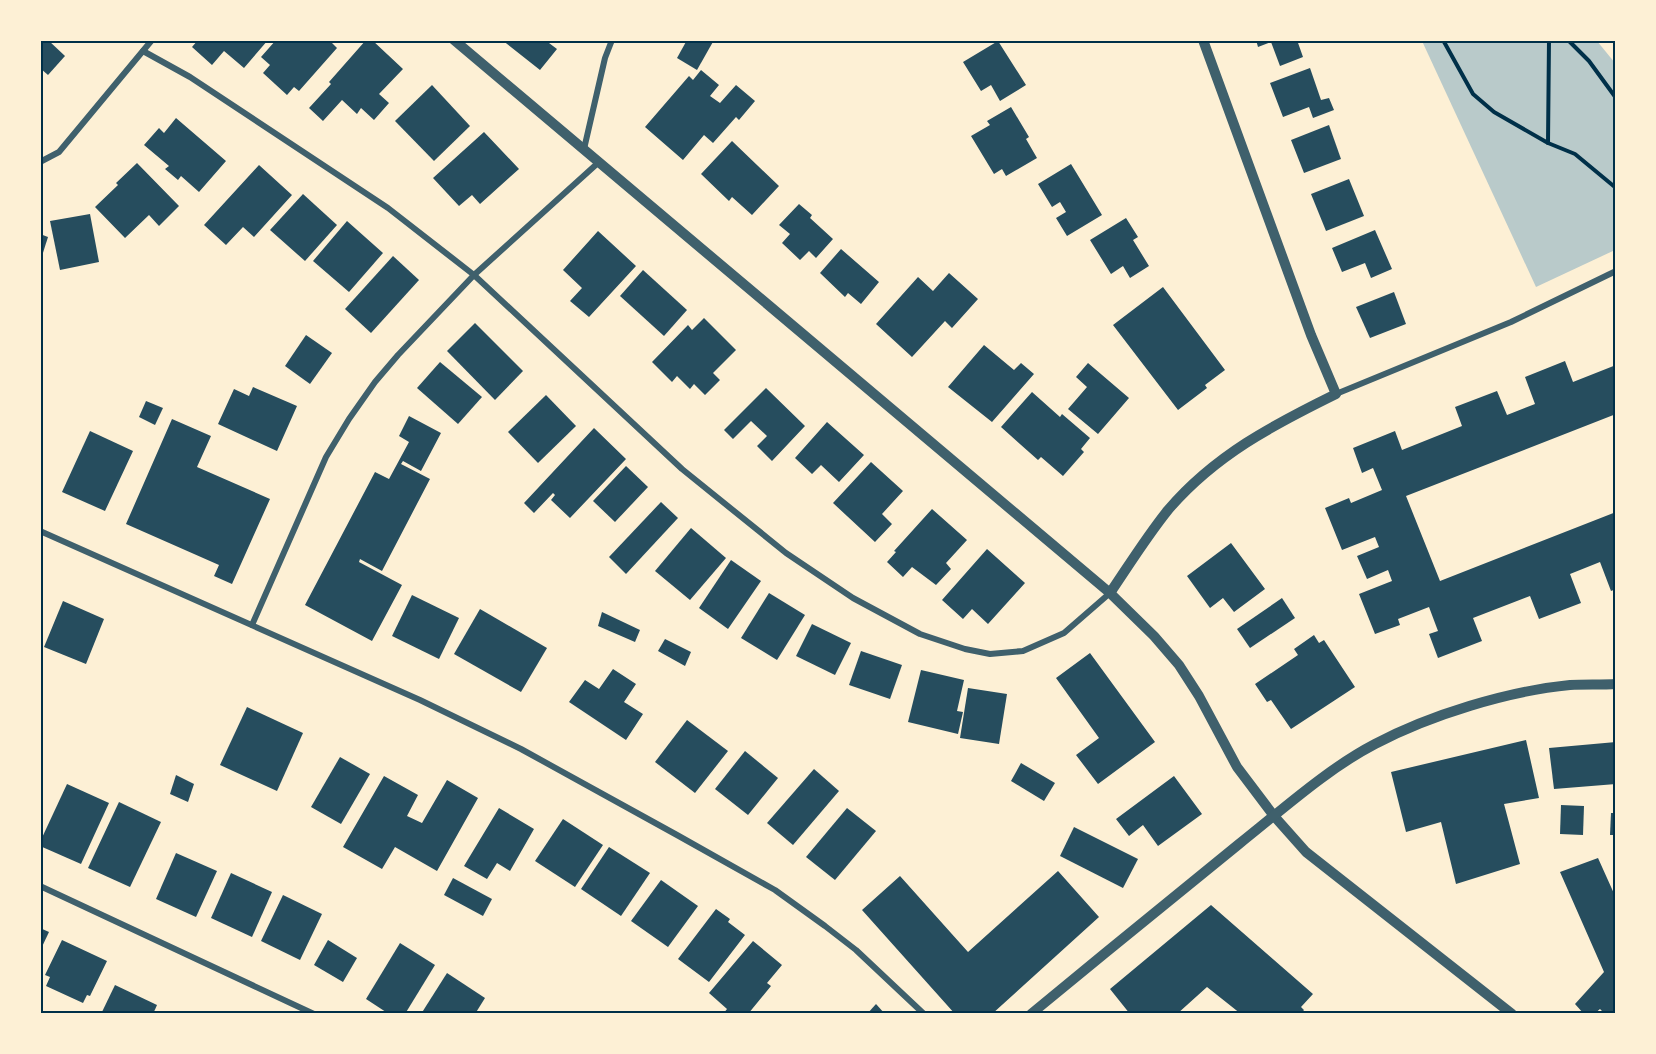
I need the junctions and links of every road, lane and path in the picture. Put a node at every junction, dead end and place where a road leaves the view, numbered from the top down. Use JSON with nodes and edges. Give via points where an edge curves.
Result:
{"nodes":[{"id":1,"x":152,"y":40,"type":"edge"},
{"id":2,"x":454,"y":40,"type":"edge"},
{"id":3,"x":612,"y":40,"type":"edge"},
{"id":4,"x":1203,"y":40,"type":"edge"},
{"id":5,"x":1443,"y":40,"type":"edge"},
{"id":6,"x":1549,"y":40,"type":"edge"},
{"id":7,"x":1568,"y":40,"type":"edge"},
{"id":8,"x":143,"y":51,"type":"junction"},
{"id":9,"x":1616,"y":98,"type":"edge"},
{"id":10,"x":1548,"y":143,"type":"junction"},
{"id":11,"x":584,"y":149,"type":"junction"},
{"id":12,"x":40,"y":162,"type":"edge"},
{"id":13,"x":599,"y":162,"type":"junction"},
{"id":14,"x":1616,"y":188,"type":"edge"},
{"id":15,"x":1616,"y":272,"type":"edge"},
{"id":16,"x":474,"y":275,"type":"junction"},
{"id":17,"x":1336,"y":394,"type":"junction"},
{"id":18,"x":40,"y":531,"type":"edge"},
{"id":19,"x":1110,"y":593,"type":"junction"},
{"id":20,"x":252,"y":625,"type":"junction"},
{"id":21,"x":1616,"y":684,"type":"edge"},
{"id":22,"x":1274,"y":816,"type":"junction"},
{"id":23,"x":40,"y":886,"type":"edge"},
{"id":24,"x":314,"y":1014,"type":"edge"},
{"id":25,"x":924,"y":1014,"type":"edge"},
{"id":26,"x":1031,"y":1014,"type":"edge"},
{"id":27,"x":1512,"y":1014,"type":"edge"}],
"edges":[{"from":1,"to":8,"type":"street"},
{"from":2,"to":11,"type":"street"},
{"from":3,"to":11,"type":"street"},
{"from":4,"to":17,"type":"street"},
{"from":5,"to":10,"type":"path","via":[[1473,94],[1494,112]]},
{"from":6,"to":10,"type":"path"},
{"from":7,"to":9,"type":"path"},
{"from":8,"to":12,"type":"street","via":[[58,152]]},
{"from":8,"to":16,"type":"street","via":[[199,83],[378,201]]},
{"from":10,"to":14,"type":"path","via":[[1575,154]]},
{"from":11,"to":13,"type":"street"},
{"from":13,"to":16,"type":"street"},
{"from":13,"to":19,"type":"street"},
{"from":15,"to":17,"type":"street","via":[[1511,322]]},
{"from":16,"to":19,"type":"street","via":[[682,469],[786,553],[853,598],[920,634],[990,654],[1023,651],[1064,633]]},
{"from":16,"to":20,"type":"street","via":[[398,355],[349,419],[326,457]]},
{"from":17,"to":19,"type":"street","via":[[1240,444],[1199,479],[1168,510]]},
{"from":18,"to":20,"type":"street"},
{"from":19,"to":22,"type":"street","via":[[1179,665],[1237,767]]},
{"from":20,"to":25,"type":"street","via":[[521,749],[775,890],[856,950]]},
{"from":21,"to":22,"type":"street","via":[[1570,685],[1527,692],[1455,710],[1416,725],[1344,763]]},
{"from":22,"to":26,"type":"street"},
{"from":22,"to":27,"type":"street","via":[[1306,852]]},
{"from":23,"to":24,"type":"street"}]}
